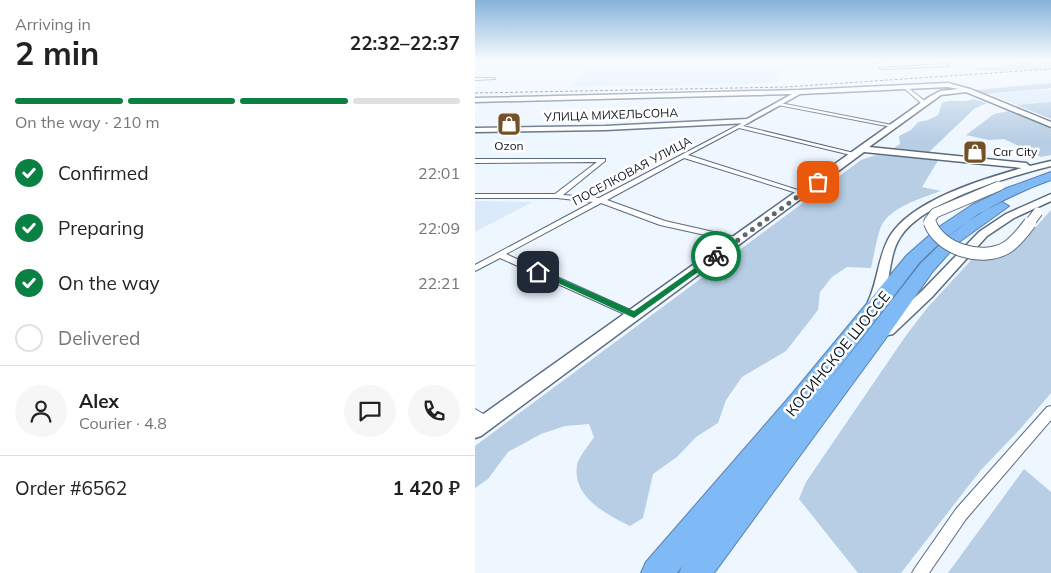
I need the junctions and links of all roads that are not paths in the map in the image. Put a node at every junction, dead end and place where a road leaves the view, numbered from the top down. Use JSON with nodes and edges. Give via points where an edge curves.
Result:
{"nodes":[{"id":1,"x":905,"y":87,"type":"junction"},
{"id":2,"x":911,"y":87,"type":"edge"},
{"id":3,"x":955,"y":87,"type":"edge"},
{"id":4,"x":967,"y":90,"type":"junction"},
{"id":5,"x":799,"y":92,"type":"junction"},
{"id":6,"x":477,"y":101,"type":"edge"},
{"id":7,"x":779,"y":104,"type":"junction"},
{"id":8,"x":924,"y":104,"type":"junction"},
{"id":9,"x":748,"y":121,"type":"junction"},
{"id":10,"x":1051,"y":125,"type":"edge"},
{"id":11,"x":739,"y":126,"type":"junction"},
{"id":12,"x":892,"y":126,"type":"junction"},
{"id":13,"x":475,"y":130,"type":"edge"},
{"id":14,"x":858,"y":151,"type":"junction"},
{"id":15,"x":684,"y":156,"type":"junction"},
{"id":16,"x":475,"y":161,"type":"edge"},
{"id":17,"x":977,"y":162,"type":"junction"},
{"id":18,"x":1048,"y":165,"type":"edge"},
{"id":19,"x":1051,"y":176,"type":"edge"},
{"id":20,"x":998,"y":178,"type":"junction"},
{"id":21,"x":1043,"y":188,"type":"edge"},
{"id":22,"x":802,"y":193,"type":"junction"},
{"id":23,"x":475,"y":196,"type":"edge"},
{"id":24,"x":557,"y":196,"type":"junction"},
{"id":25,"x":599,"y":201,"type":"junction"},
{"id":26,"x":1051,"y":201,"type":"edge"},
{"id":27,"x":737,"y":240,"type":"junction"},
{"id":28,"x":499,"y":254,"type":"junction"},
{"id":29,"x":475,"y":268,"type":"edge"},
{"id":30,"x":634,"y":315,"type":"junction"},
{"id":31,"x":868,"y":317,"type":"junction"},
{"id":32,"x":1051,"y":411,"type":"edge"},
{"id":33,"x":479,"y":422,"type":"edge"},
{"id":34,"x":657,"y":573,"type":"edge"},
{"id":35,"x":695,"y":573,"type":"edge"},
{"id":36,"x":920,"y":573,"type":"edge"}],
"edges":[{"from":1,"to":2,"type":"street"},
{"from":1,"to":5,"type":"street"},
{"from":1,"to":8,"type":"street"},
{"from":3,"to":4,"type":"street"},
{"from":4,"to":8,"type":"street","via":[[939,93]]},
{"from":4,"to":10,"type":"street"},
{"from":5,"to":6,"type":"street"},
{"from":5,"to":7,"type":"street","name":"ПОСЕЛКОВАЯ УЛИЦА"},
{"from":7,"to":9,"type":"street","name":"ПОСЕЛКОВАЯ УЛИЦА"},
{"from":7,"to":12,"type":"street"},
{"from":8,"to":12,"type":"street"},
{"from":9,"to":11,"type":"street","name":"ПОСЕЛКОВАЯ УЛИЦА"},
{"from":9,"to":13,"type":"street","name":"УЛИЦА МИХЕЛЬСОНА"},
{"from":11,"to":14,"type":"street"},
{"from":11,"to":15,"type":"street","name":"ПОСЕЛКОВАЯ УЛИЦА"},
{"from":12,"to":14,"type":"street"},
{"from":14,"to":17,"type":"street"},
{"from":14,"to":22,"type":"street"},
{"from":15,"to":22,"type":"street"},
{"from":15,"to":25,"type":"street","name":"ПОСЕЛКОВАЯ УЛИЦА"},
{"from":16,"to":24,"type":"street","via":[[603,160]]},
{"from":17,"to":18,"type":"street"},
{"from":17,"to":20,"type":"street","via":[[1003,169],[1005,174]]},
{"from":18,"to":20,"type":"street"},
{"from":18,"to":26,"type":"street","bridge":true,"via":[[938,212],[929,221],[934,233],[952,246],[992,252],[1009,245]]},
{"from":19,"to":21,"type":"highway","name":"КОСИНСКОЕ ШОССЕ"},
{"from":20,"to":31,"type":"street","via":[[926,208],[904,223],[891,244],[883,281]]},
{"from":21,"to":31,"type":"highway","name":"КОСИНСКОЕ ШОССЕ","via":[[982,204],[940,232],[913,258]]},
{"from":21,"to":35,"type":"highway","name":"КОСИНСКОЕ ШОССЕ","via":[[983,217],[944,248]]},
{"from":22,"to":27,"type":"street"},
{"from":23,"to":24,"type":"street"},
{"from":24,"to":25,"type":"street"},
{"from":25,"to":27,"type":"street","via":[[663,223]]},
{"from":25,"to":28,"type":"street","name":"ПОСЕЛКОВАЯ УЛИЦА"},
{"from":27,"to":30,"type":"street"},
{"from":28,"to":29,"type":"street","name":"ПОСЕЛКОВАЯ УЛИЦА"},
{"from":28,"to":30,"type":"street"},
{"from":30,"to":33,"type":"street"},
{"from":31,"to":34,"type":"highway","name":"КОСИНСКОЕ ШОССЕ"},
{"from":32,"to":36,"type":"street","via":[[961,514]]}]}
